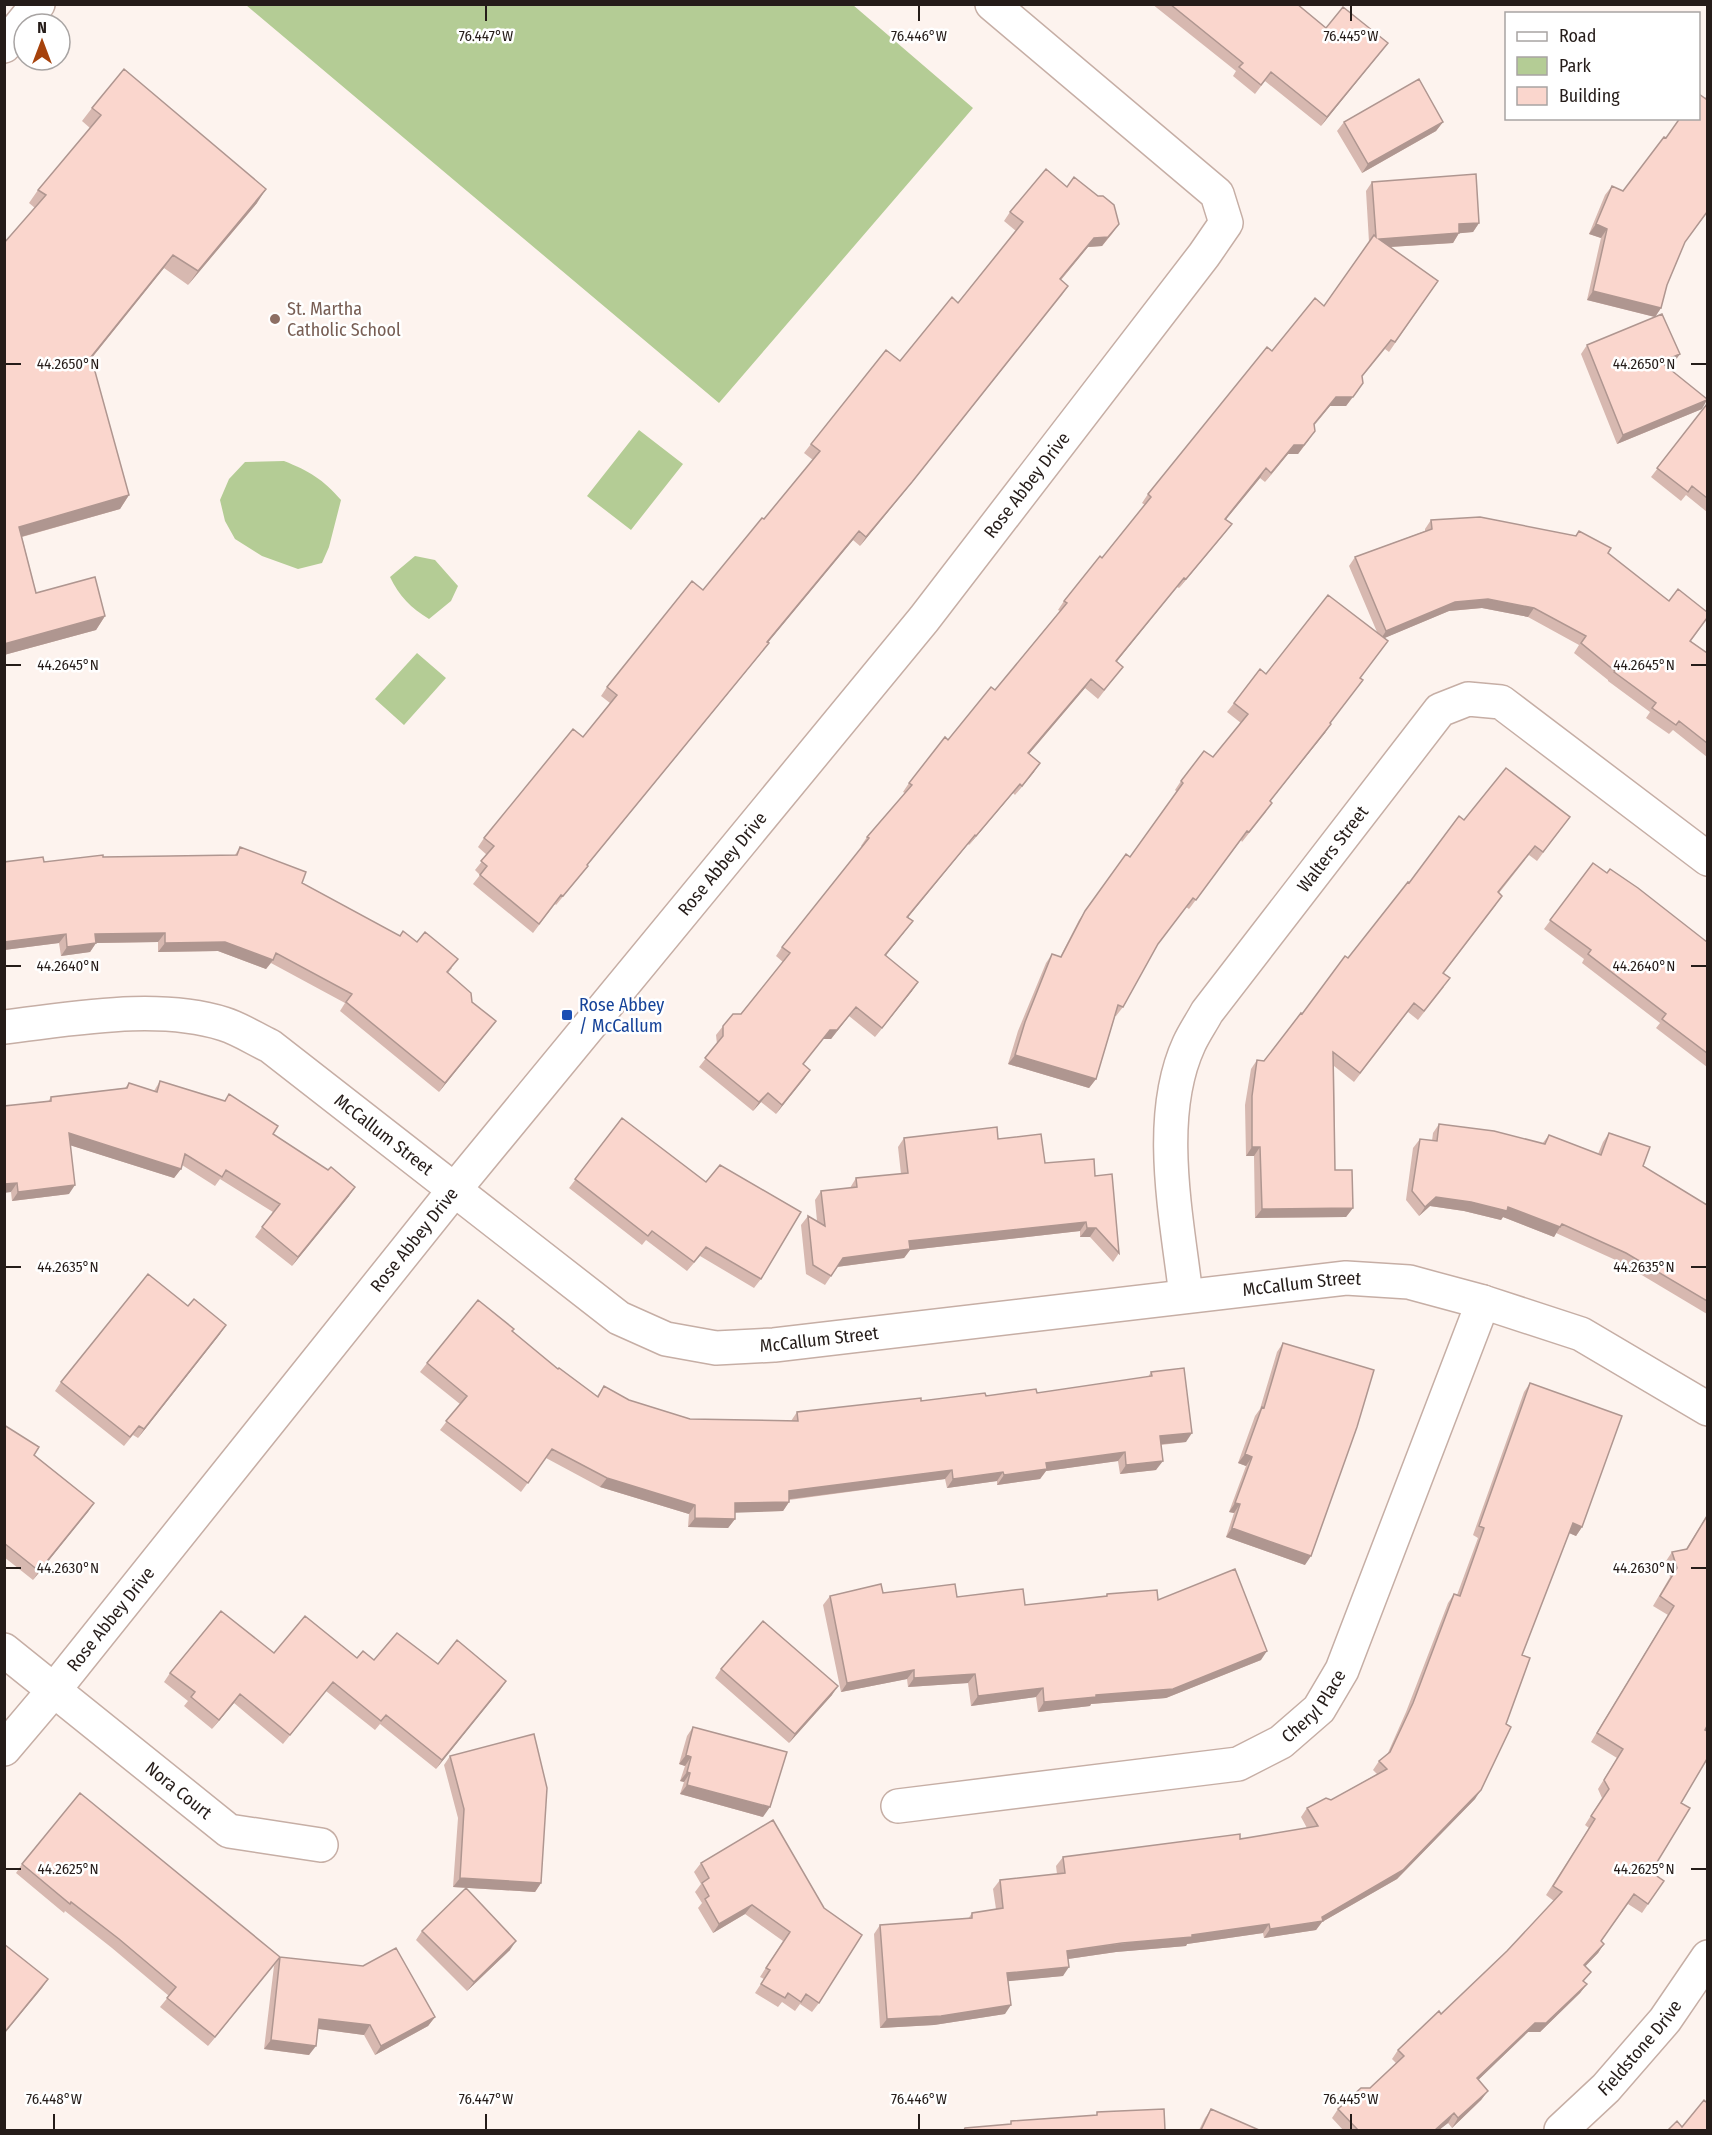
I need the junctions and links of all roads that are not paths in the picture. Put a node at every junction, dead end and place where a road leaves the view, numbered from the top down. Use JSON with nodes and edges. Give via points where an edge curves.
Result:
{"nodes":[{"id":1,"x":38,"y":4,"type":"edge"},
{"id":2,"x":992,"y":4,"type":"edge"},
{"id":3,"x":4,"y":46,"type":"edge"},
{"id":4,"x":1707,"y":859,"type":"edge"},
{"id":5,"x":4,"y":1027,"type":"edge"},
{"id":6,"x":455,"y":1189,"type":"junction"},
{"id":7,"x":1186,"y":1296,"type":"junction"},
{"id":8,"x":1483,"y":1302,"type":"junction"},
{"id":9,"x":1707,"y":1408,"type":"edge"},
{"id":10,"x":4,"y":1650,"type":"edge"},
{"id":11,"x":54,"y":1690,"type":"junction"},
{"id":12,"x":4,"y":1749,"type":"edge"},
{"id":13,"x":898,"y":1806,"type":"dead end"},
{"id":14,"x":321,"y":1845,"type":"dead end"},
{"id":15,"x":1707,"y":1957,"type":"edge"},
{"id":16,"x":1561,"y":2130,"type":"edge"}],
"edges":[{"from":1,"to":3,"type":"street"},
{"from":2,"to":6,"type":"street","name":"Rose Abbey Drive","via":[[1217,194],[1226,223],[924,620]]},
{"from":4,"to":7,"type":"street","name":"Walters Street","via":[[1501,702],[1468,699],[1440,710],[1207,1012],[1188,1045],[1172,1111],[1170,1148]]},
{"from":5,"to":6,"type":"street","name":"McCallum Street","via":[[131,1014],[177,1014],[225,1025],[270,1046]]},
{"from":6,"to":7,"type":"street","name":"McCallum Street","via":[[619,1318],[666,1340],[716,1348],[774,1346]]},
{"from":6,"to":11,"type":"street","name":"Rose Abbey Drive"},
{"from":7,"to":8,"type":"street","name":"McCallum Street","via":[[1346,1278],[1409,1282]]},
{"from":8,"to":9,"type":"street","name":"McCallum Street","via":[[1581,1334]]},
{"from":8,"to":13,"type":"street","name":"Cheryl Place","via":[[1342,1670],[1319,1709],[1281,1742],[1238,1764]]},
{"from":10,"to":11,"type":"street","name":"Nora Court"},
{"from":11,"to":12,"type":"street","name":"Rose Abbey Drive"},
{"from":11,"to":14,"type":"street","name":"Nora Court","via":[[229,1831]]},
{"from":15,"to":16,"type":"street","name":"Fieldstone Drive","via":[[1665,2020],[1606,2088]]}]}
